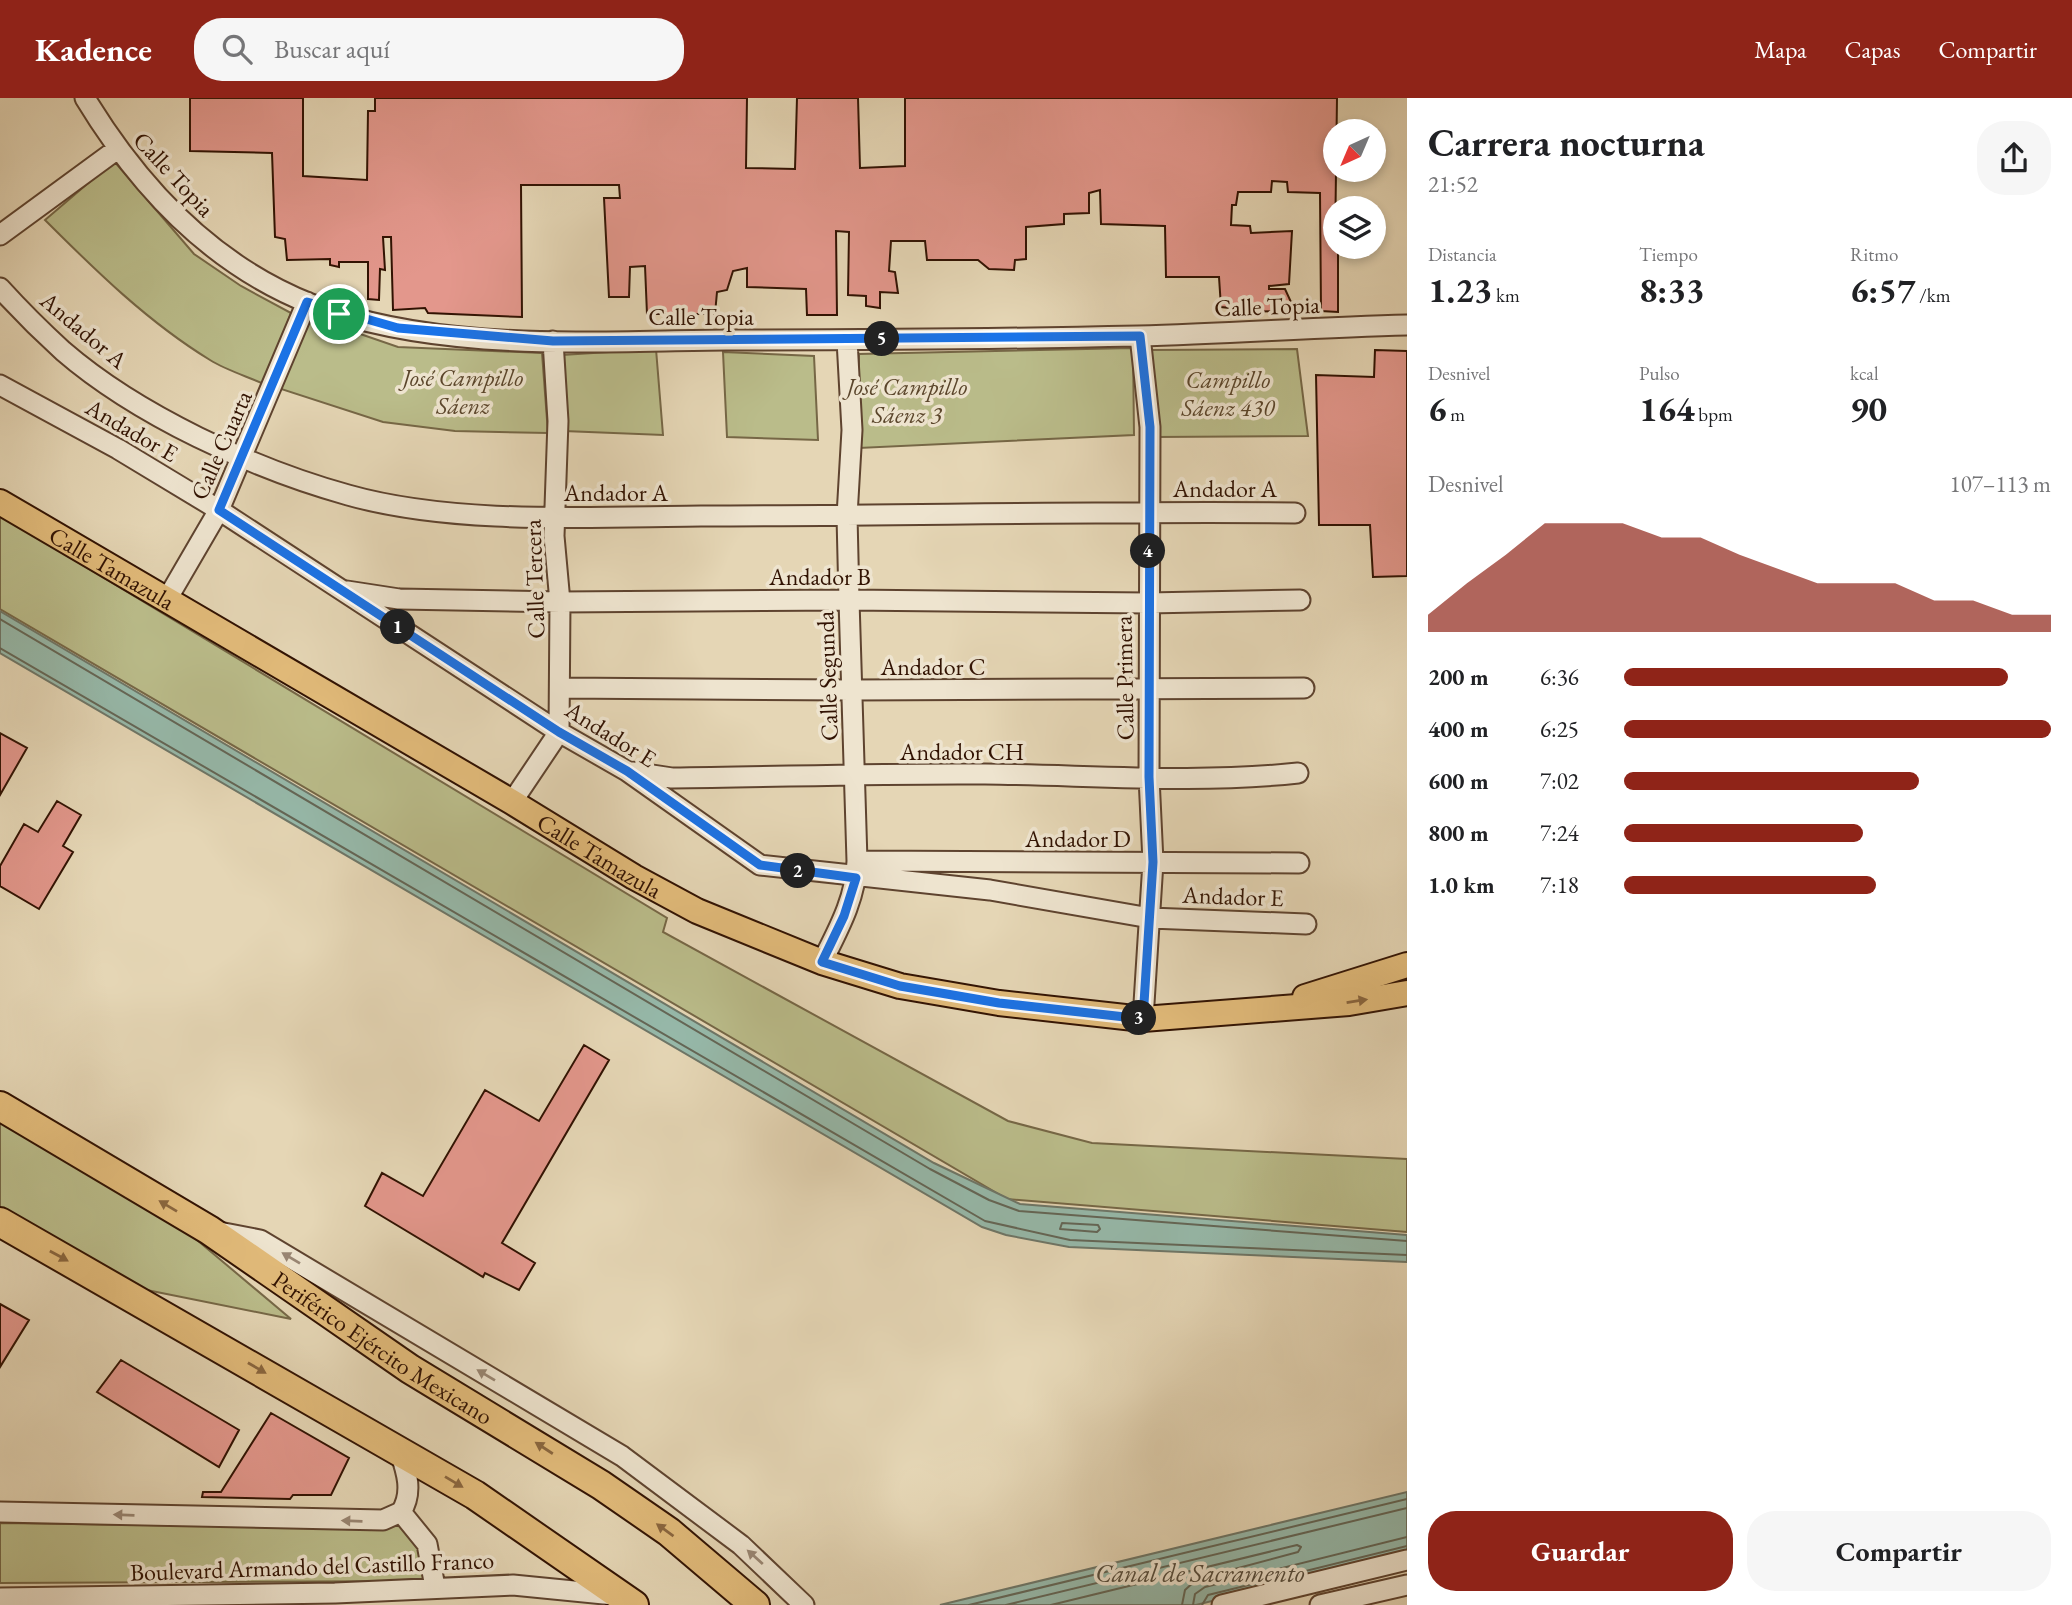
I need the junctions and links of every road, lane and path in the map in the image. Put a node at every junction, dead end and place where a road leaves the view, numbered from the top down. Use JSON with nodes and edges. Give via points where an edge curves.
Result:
{"nodes":[{"id":1,"x":85,"y":98,"type":"edge"},
{"id":2,"x":116,"y":150,"type":"junction"},
{"id":3,"x":0,"y":235,"type":"edge"},
{"id":4,"x":0,"y":288,"type":"edge"},
{"id":5,"x":307,"y":302,"type":"junction"},
{"id":6,"x":1407,"y":325,"type":"edge"},
{"id":7,"x":1140,"y":336,"type":"junction"},
{"id":8,"x":847,"y":340,"type":"junction"},
{"id":9,"x":553,"y":341,"type":"junction"},
{"id":10,"x":0,"y":385,"type":"edge"},
{"id":11,"x":243,"y":458,"type":"junction"},
{"id":12,"x":0,"y":502,"type":"edge"},
{"id":13,"x":219,"y":510,"type":"junction"},
{"id":14,"x":1148,"y":512,"type":"junction"},
{"id":15,"x":1295,"y":513,"type":"dead end"},
{"id":16,"x":847,"y":516,"type":"junction"},
{"id":17,"x":555,"y":517,"type":"junction"},
{"id":18,"x":341,"y":590,"type":"junction"},
{"id":19,"x":849,"y":600,"type":"junction"},
{"id":20,"x":1300,"y":600,"type":"dead end"},
{"id":21,"x":166,"y":601,"type":"junction"},
{"id":22,"x":561,"y":602,"type":"junction"},
{"id":23,"x":1148,"y":603,"type":"junction"},
{"id":24,"x":561,"y":688,"type":"junction"},
{"id":25,"x":1304,"y":688,"type":"dead end"},
{"id":26,"x":1151,"y":689,"type":"junction"},
{"id":27,"x":852,"y":690,"type":"junction"},
{"id":28,"x":559,"y":732,"type":"junction"},
{"id":29,"x":627,"y":771,"type":"junction"},
{"id":30,"x":1298,"y":773,"type":"dead end"},
{"id":31,"x":855,"y":777,"type":"junction"},
{"id":32,"x":1149,"y":777,"type":"junction"},
{"id":33,"x":512,"y":802,"type":"junction"},
{"id":34,"x":992,"y":862,"type":"junction"},
{"id":35,"x":1153,"y":862,"type":"junction"},
{"id":36,"x":1299,"y":863,"type":"dead end"},
{"id":37,"x":857,"y":870,"type":"junction"},
{"id":38,"x":990,"y":890,"type":"junction"},
{"id":39,"x":1150,"y":918,"type":"junction"},
{"id":40,"x":1306,"y":924,"type":"dead end"},
{"id":41,"x":822,"y":962,"type":"junction"},
{"id":42,"x":1407,"y":965,"type":"edge"},
{"id":43,"x":1407,"y":993,"type":"edge"},
{"id":44,"x":1264,"y":1010,"type":"junction"},
{"id":45,"x":1143,"y":1019,"type":"junction"},
{"id":46,"x":0,"y":1106,"type":"edge"},
{"id":47,"x":0,"y":1222,"type":"edge"},
{"id":48,"x":209,"y":1230,"type":"junction"},
{"id":49,"x":399,"y":1450,"type":"junction"},
{"id":50,"x":0,"y":1513,"type":"edge"},
{"id":51,"x":401,"y":1513,"type":"junction"},
{"id":52,"x":1407,"y":1560,"type":"edge"},
{"id":53,"x":1407,"y":1585,"type":"edge"},
{"id":54,"x":435,"y":1587,"type":"junction"},
{"id":55,"x":0,"y":1598,"type":"edge"},
{"id":56,"x":629,"y":1601,"type":"edge"},
{"id":57,"x":1342,"y":1602,"type":"edge"},
{"id":58,"x":755,"y":1605,"type":"edge"},
{"id":59,"x":804,"y":1605,"type":"edge"},
{"id":60,"x":1222,"y":1605,"type":"edge"},
{"id":61,"x":1320,"y":1605,"type":"edge"}],
"edges":[{"from":1,"to":2,"type":"street","name":"Calle Topia"},
{"from":2,"to":3,"type":"street"},
{"from":2,"to":5,"type":"street","name":"Calle Topia","via":[[200,237],[250,272]]},
{"from":4,"to":11,"type":"street","name":"Andador A","via":[[64,352],[103,381]]},
{"from":5,"to":9,"type":"street","name":"Calle Topia","via":[[398,328]]},
{"from":5,"to":11,"type":"street","name":"Calle Cuarta"},
{"from":6,"to":7,"type":"street","name":"Calle Topia"},
{"from":7,"to":8,"type":"street","name":"Calle Topia"},
{"from":7,"to":14,"type":"street","name":"Calle Primera","via":[[1150,427]]},
{"from":8,"to":9,"type":"street","name":"Calle Topia"},
{"from":8,"to":16,"type":"street","name":"Calle Segunda","via":[[852,430]]},
{"from":9,"to":17,"type":"street","name":"Calle Tercera","via":[[558,421]]},
{"from":10,"to":13,"type":"street","name":"Andador E"},
{"from":11,"to":13,"type":"street","name":"Calle Cuarta"},
{"from":11,"to":17,"type":"street","name":"Andador A","via":[[347,495],[412,510]]},
{"from":12,"to":21,"type":"main road","name":"Calle Tamazula"},
{"from":13,"to":18,"type":"street","name":"Andador E"},
{"from":13,"to":21,"type":"street","name":"Calle Cuarta"},
{"from":14,"to":15,"type":"street","name":"Andador A"},
{"from":14,"to":16,"type":"street","name":"Andador A"},
{"from":14,"to":23,"type":"street","name":"Calle Primera"},
{"from":16,"to":17,"type":"street","name":"Andador A"},
{"from":16,"to":19,"type":"street","name":"Calle Segunda"},
{"from":17,"to":22,"type":"street","name":"Calle Tercera"},
{"from":18,"to":22,"type":"street","name":"Andador B","via":[[399,599]]},
{"from":18,"to":28,"type":"street","name":"Andador E"},
{"from":19,"to":22,"type":"street","name":"Andador B"},
{"from":19,"to":23,"type":"street","name":"Andador B"},
{"from":19,"to":27,"type":"street","name":"Calle Segunda"},
{"from":20,"to":23,"type":"street","name":"Andador B"},
{"from":21,"to":33,"type":"main road","name":"Calle Tamazula"},
{"from":22,"to":24,"type":"street","name":"Calle Tercera"},
{"from":23,"to":26,"type":"street","name":"Calle Primera"},
{"from":24,"to":27,"type":"street","name":"Andador C"},
{"from":24,"to":28,"type":"street","name":"Calle Tercera"},
{"from":25,"to":26,"type":"street","name":"Andador C"},
{"from":26,"to":27,"type":"street","name":"Andador C"},
{"from":26,"to":32,"type":"street","name":"Calle Primera"},
{"from":27,"to":31,"type":"street","name":"Calle Segunda"},
{"from":28,"to":29,"type":"street","name":"Andador E"},
{"from":28,"to":33,"type":"street"},
{"from":29,"to":31,"type":"street","name":"Andador CH","via":[[672,778]]},
{"from":29,"to":37,"type":"street","name":"Andador E","via":[[760,865]]},
{"from":30,"to":32,"type":"street","name":"Andador CH"},
{"from":31,"to":32,"type":"street","name":"Andador CH"},
{"from":31,"to":37,"type":"street","name":"Calle Segunda"},
{"from":32,"to":35,"type":"street","name":"Calle Primera"},
{"from":33,"to":41,"type":"main road","name":"Calle Tamazula","via":[[697,911]]},
{"from":34,"to":35,"type":"street","name":"Andador D"},
{"from":34,"to":37,"type":"street","name":"Andador D"},
{"from":34,"to":38,"type":"street"},
{"from":35,"to":36,"type":"street","name":"Andador D"},
{"from":35,"to":39,"type":"street","name":"Calle Primera"},
{"from":37,"to":38,"type":"street","name":"Andador E"},
{"from":37,"to":41,"type":"street","name":"Calle Segunda","via":[[844,916]]},
{"from":38,"to":39,"type":"street","name":"Andador E"},
{"from":39,"to":40,"type":"street","name":"Andador E"},
{"from":39,"to":45,"type":"street","name":"Calle Primera"},
{"from":41,"to":45,"type":"main road","name":"Calle Tamazula","via":[[912,988]]},
{"from":42,"to":44,"type":"main road"},
{"from":44,"to":43,"type":"main road","one_way":true},
{"from":44,"to":45,"type":"main road","name":"Calle Tamazula"},
{"from":48,"to":46,"type":"highway","name":"Periférico Ejército Mexicano","one_way":true},
{"from":47,"to":49,"type":"highway","one_way":true},
{"from":58,"to":48,"type":"highway","name":"Periférico Ejército Mexicano","one_way":true,"via":[[669,1532],[601,1485],[410,1368]]},
{"from":59,"to":48,"type":"street","one_way":true,"via":[[741,1545],[622,1456],[260,1240]]},
{"from":49,"to":51,"type":"street","name":"Boulevard Armando del Castillo Franco","via":[[408,1490]]},
{"from":49,"to":56,"type":"highway","one_way":true,"via":[[475,1495]]},
{"from":51,"to":50,"type":"street","name":"Boulevard Armando del Castillo Franco","one_way":true,"via":[[371,1522]]},
{"from":51,"to":54,"type":"street","via":[[427,1544]]},
{"from":52,"to":60,"type":"street"},
{"from":53,"to":57,"type":"street"},
{"from":54,"to":55,"type":"street","name":"Boulevard Armando del Castillo Franco"},
{"from":54,"to":56,"type":"street","name":"Boulevard Armando del Castillo Franco","via":[[559,1587]]},
{"from":57,"to":61,"type":"street"}]}
